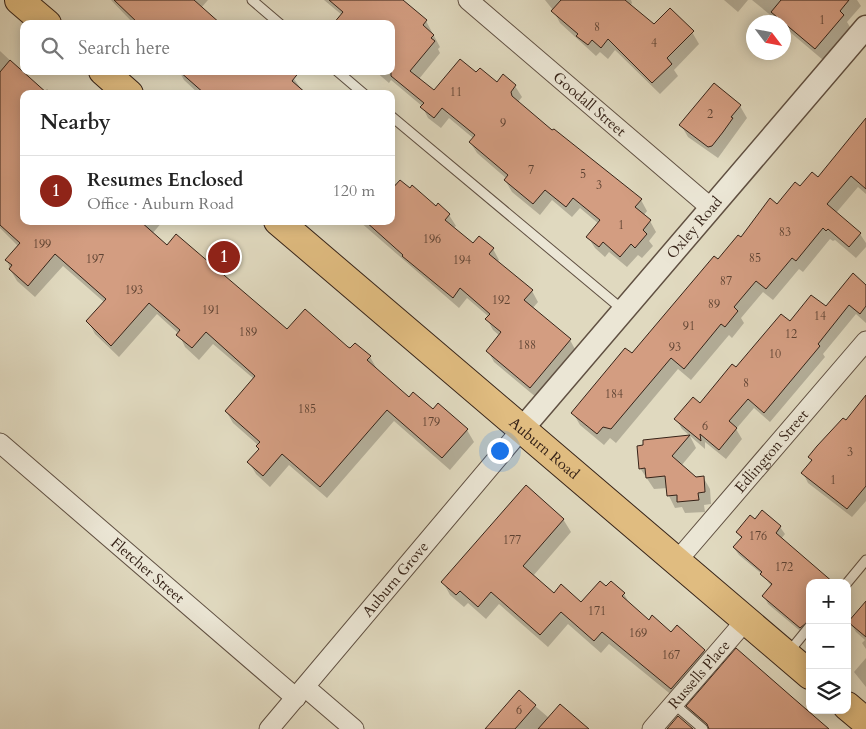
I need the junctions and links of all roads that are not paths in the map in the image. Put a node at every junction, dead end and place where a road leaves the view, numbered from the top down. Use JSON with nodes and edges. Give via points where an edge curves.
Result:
{"nodes":[{"id":1,"x":19,"y":0,"type":"edge"},
{"id":2,"x":252,"y":0,"type":"edge"},
{"id":3,"x":468,"y":0,"type":"edge"},
{"id":4,"x":42,"y":20,"type":"edge"},
{"id":5,"x":275,"y":20,"type":"edge"},
{"id":6,"x":865,"y":31,"type":"edge"},
{"id":7,"x":107,"y":75,"type":"edge"},
{"id":8,"x":342,"y":75,"type":"edge"},
{"id":9,"x":124,"y":90,"type":"edge"},
{"id":10,"x":359,"y":90,"type":"edge"},
{"id":11,"x":395,"y":119,"type":"edge"},
{"id":12,"x":710,"y":208,"type":"junction"},
{"id":13,"x":283,"y":225,"type":"edge"},
{"id":14,"x":623,"y":310,"type":"junction"},
{"id":15,"x":866,"y":341,"type":"edge"},
{"id":16,"x":522,"y":429,"type":"junction"},
{"id":17,"x":0,"y":443,"type":"edge"},
{"id":18,"x":866,"y":560,"type":"edge"},
{"id":19,"x":677,"y":561,"type":"junction"},
{"id":20,"x":850,"y":579,"type":"edge"},
{"id":21,"x":746,"y":620,"type":"junction"},
{"id":22,"x":806,"y":631,"type":"edge"},
{"id":23,"x":786,"y":655,"type":"junction"},
{"id":24,"x":806,"y":672,"type":"edge"},
{"id":25,"x":300,"y":692,"type":"junction"},
{"id":26,"x":674,"y":704,"type":"junction"},
{"id":27,"x":851,"y":709,"type":"edge"},
{"id":28,"x":866,"y":722,"type":"edge"},
{"id":29,"x":269,"y":729,"type":"edge"},
{"id":30,"x":354,"y":729,"type":"edge"},
{"id":31,"x":652,"y":729,"type":"edge"},
{"id":32,"x":703,"y":729,"type":"edge"}],
"edges":[{"from":1,"to":4,"type":"main road"},
{"from":2,"to":5,"type":"lane"},
{"from":3,"to":12,"type":"street","name":"Goodall Street"},
{"from":6,"to":12,"type":"street","name":"Oxley Road"},
{"from":7,"to":9,"type":"main road"},
{"from":8,"to":10,"type":"lane"},
{"from":11,"to":14,"type":"lane"},
{"from":12,"to":14,"type":"street","name":"Oxley Road"},
{"from":13,"to":16,"type":"main road","name":"Auburn Road"},
{"from":14,"to":16,"type":"street","name":"Oxley Road"},
{"from":15,"to":19,"type":"street","name":"Edlington Street"},
{"from":16,"to":19,"type":"main road","name":"Auburn Road"},
{"from":16,"to":25,"type":"street","name":"Auburn Grove"},
{"from":17,"to":25,"type":"street","name":"Fletcher Street"},
{"from":18,"to":20,"type":"lane"},
{"from":19,"to":21,"type":"main road","name":"Auburn Road"},
{"from":21,"to":23,"type":"main road","name":"Auburn Road"},
{"from":21,"to":26,"type":"street","name":"Russells Place"},
{"from":22,"to":23,"type":"lane"},
{"from":23,"to":24,"type":"main road","name":"Auburn Road"},
{"from":25,"to":29,"type":"street","name":"Auburn Grove"},
{"from":25,"to":30,"type":"street","name":"Fletcher Street"},
{"from":26,"to":31,"type":"street","name":"Russells Place"},
{"from":26,"to":32,"type":"lane"},
{"from":27,"to":28,"type":"main road"}]}
